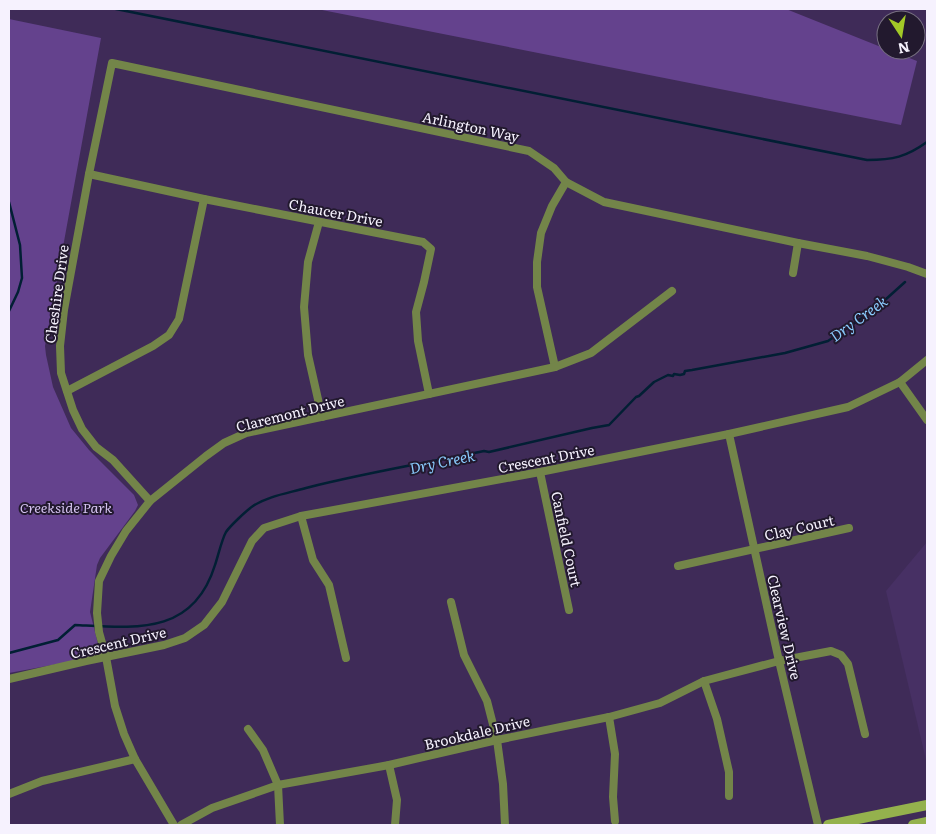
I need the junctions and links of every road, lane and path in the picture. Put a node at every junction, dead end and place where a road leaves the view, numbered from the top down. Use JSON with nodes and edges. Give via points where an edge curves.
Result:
{"nodes":[{"id":1,"x":112,"y":63,"type":"joint"},
{"id":2,"x":89,"y":174,"type":"junction"},
{"id":3,"x":566,"y":182,"type":"junction"},
{"id":4,"x":204,"y":199,"type":"junction"},
{"id":5,"x":319,"y":222,"type":"junction"},
{"id":6,"x":798,"y":243,"type":"junction"},
{"id":7,"x":793,"y":273,"type":"dead end"},
{"id":8,"x":927,"y":274,"type":"edge"},
{"id":9,"x":672,"y":291,"type":"dead end"},
{"id":10,"x":927,"y":360,"type":"edge"},
{"id":11,"x":555,"y":367,"type":"junction"},
{"id":12,"x":900,"y":382,"type":"junction"},
{"id":13,"x":67,"y":391,"type":"junction"},
{"id":14,"x":429,"y":394,"type":"junction"},
{"id":15,"x":322,"y":417,"type":"junction"},
{"id":16,"x":927,"y":420,"type":"edge"},
{"id":17,"x":729,"y":434,"type":"junction"},
{"id":18,"x":540,"y":472,"type":"junction"},
{"id":19,"x":150,"y":501,"type":"junction"},
{"id":20,"x":301,"y":516,"type":"junction"},
{"id":21,"x":849,"y":528,"type":"dead end"},
{"id":22,"x":755,"y":550,"type":"junction"},
{"id":23,"x":678,"y":566,"type":"dead end"},
{"id":24,"x":451,"y":602,"type":"dead end"},
{"id":25,"x":569,"y":610,"type":"dead end"},
{"id":26,"x":106,"y":657,"type":"junction"},
{"id":27,"x":346,"y":658,"type":"dead end"},
{"id":28,"x":779,"y":661,"type":"junction"},
{"id":29,"x":9,"y":680,"type":"edge"},
{"id":30,"x":704,"y":681,"type":"junction"},
{"id":31,"x":609,"y":717,"type":"junction"},
{"id":32,"x":248,"y":729,"type":"dead end"},
{"id":33,"x":865,"y":734,"type":"dead end"},
{"id":34,"x":496,"y":740,"type":"junction"},
{"id":35,"x":135,"y":759,"type":"junction"},
{"id":36,"x":390,"y":766,"type":"junction"},
{"id":37,"x":278,"y":785,"type":"junction"},
{"id":38,"x":9,"y":794,"type":"edge"},
{"id":39,"x":729,"y":796,"type":"dead end"},
{"id":40,"x":927,"y":805,"type":"edge"},
{"id":41,"x":615,"y":821,"type":"dead end"},
{"id":42,"x":926,"y":823,"type":"edge"},
{"id":43,"x":174,"y":825,"type":"edge"},
{"id":44,"x":181,"y":825,"type":"edge"},
{"id":45,"x":280,"y":825,"type":"edge"},
{"id":46,"x":395,"y":825,"type":"edge"},
{"id":47,"x":506,"y":825,"type":"edge"},
{"id":48,"x":818,"y":825,"type":"edge"},
{"id":49,"x":828,"y":825,"type":"edge"},
{"id":50,"x":913,"y":825,"type":"edge"}],
"edges":[{"from":1,"to":2,"type":"street","name":"Cheshire Drive"},
{"from":1,"to":3,"type":"street","name":"Arlington Way","via":[[529,151],[554,168]]},
{"from":2,"to":4,"type":"street","name":"Chaucer Drive"},
{"from":2,"to":13,"type":"street","name":"Cheshire Drive","via":[[60,346],[61,373]]},
{"from":3,"to":6,"type":"street","name":"Arlington Way","via":[[604,202]]},
{"from":3,"to":11,"type":"street","via":[[541,232],[537,262],[537,287]]},
{"from":4,"to":5,"type":"street","name":"Chaucer Drive"},
{"from":4,"to":13,"type":"street","via":[[179,319],[169,335]]},
{"from":5,"to":14,"type":"street","name":"Chaucer Drive","via":[[423,242],[431,249],[416,312],[418,341]]},
{"from":5,"to":15,"type":"street","via":[[308,262],[304,307],[308,355]]},
{"from":6,"to":7,"type":"street"},
{"from":6,"to":8,"type":"street","name":"Arlington Way","via":[[867,256]]},
{"from":9,"to":11,"type":"street","name":"Claremont Drive","via":[[591,352]]},
{"from":10,"to":12,"type":"street","name":"Crescent Drive"},
{"from":11,"to":14,"type":"street","name":"Claremont Drive"},
{"from":12,"to":16,"type":"street"},
{"from":12,"to":17,"type":"street","name":"Crescent Drive","via":[[848,407]]},
{"from":13,"to":19,"type":"street","name":"Cheshire Drive","via":[[82,429]]},
{"from":14,"to":15,"type":"street","name":"Claremont Drive"},
{"from":15,"to":19,"type":"street","name":"Claremont Drive","via":[[246,433],[224,443]]},
{"from":17,"to":18,"type":"street","name":"Crescent Drive"},
{"from":17,"to":22,"type":"street","name":"Clearview Drive"},
{"from":18,"to":20,"type":"street","name":"Crescent Drive"},
{"from":18,"to":25,"type":"street","name":"Canfield Court"},
{"from":19,"to":26,"type":"street","name":"Claremont Drive","via":[[126,531],[99,582],[97,613]]},
{"from":20,"to":26,"type":"street","name":"Crescent Drive","via":[[264,528],[252,541],[222,602],[204,625],[185,638],[164,646]]},
{"from":20,"to":27,"type":"street","via":[[313,560],[329,585]]},
{"from":21,"to":22,"type":"street","name":"Clay Court"},
{"from":22,"to":23,"type":"street","name":"Clay Court"},
{"from":22,"to":28,"type":"street","name":"Clearview Drive"},
{"from":24,"to":34,"type":"street","via":[[464,655],[487,701]]},
{"from":26,"to":29,"type":"street","name":"Crescent Drive"},
{"from":26,"to":35,"type":"street","name":"Claremont Drive","via":[[115,706]]},
{"from":28,"to":30,"type":"street","name":"Brookdale Drive"},
{"from":28,"to":33,"type":"street","name":"Brookdale Drive","via":[[831,651],[841,655],[848,664]]},
{"from":28,"to":48,"type":"street","name":"Clearview Drive"},
{"from":30,"to":31,"type":"street","name":"Brookdale Drive","via":[[660,703]]},
{"from":30,"to":39,"type":"street","via":[[718,719],[729,772]]},
{"from":31,"to":34,"type":"street","name":"Brookdale Drive"},
{"from":31,"to":41,"type":"street","via":[[615,754]]},
{"from":32,"to":37,"type":"street","via":[[263,750]]},
{"from":34,"to":36,"type":"street","name":"Brookdale Drive"},
{"from":34,"to":47,"type":"street"},
{"from":35,"to":38,"type":"street","via":[[42,781]]},
{"from":35,"to":43,"type":"street","name":"Claremont Drive"},
{"from":36,"to":37,"type":"street","name":"Brookdale Drive"},
{"from":36,"to":46,"type":"street","via":[[397,800]]},
{"from":37,"to":44,"type":"street","name":"Brookdale Drive","via":[[212,808]]},
{"from":37,"to":45,"type":"street"},
{"from":40,"to":49,"type":"main road"},
{"from":42,"to":50,"type":"main road"}]}
